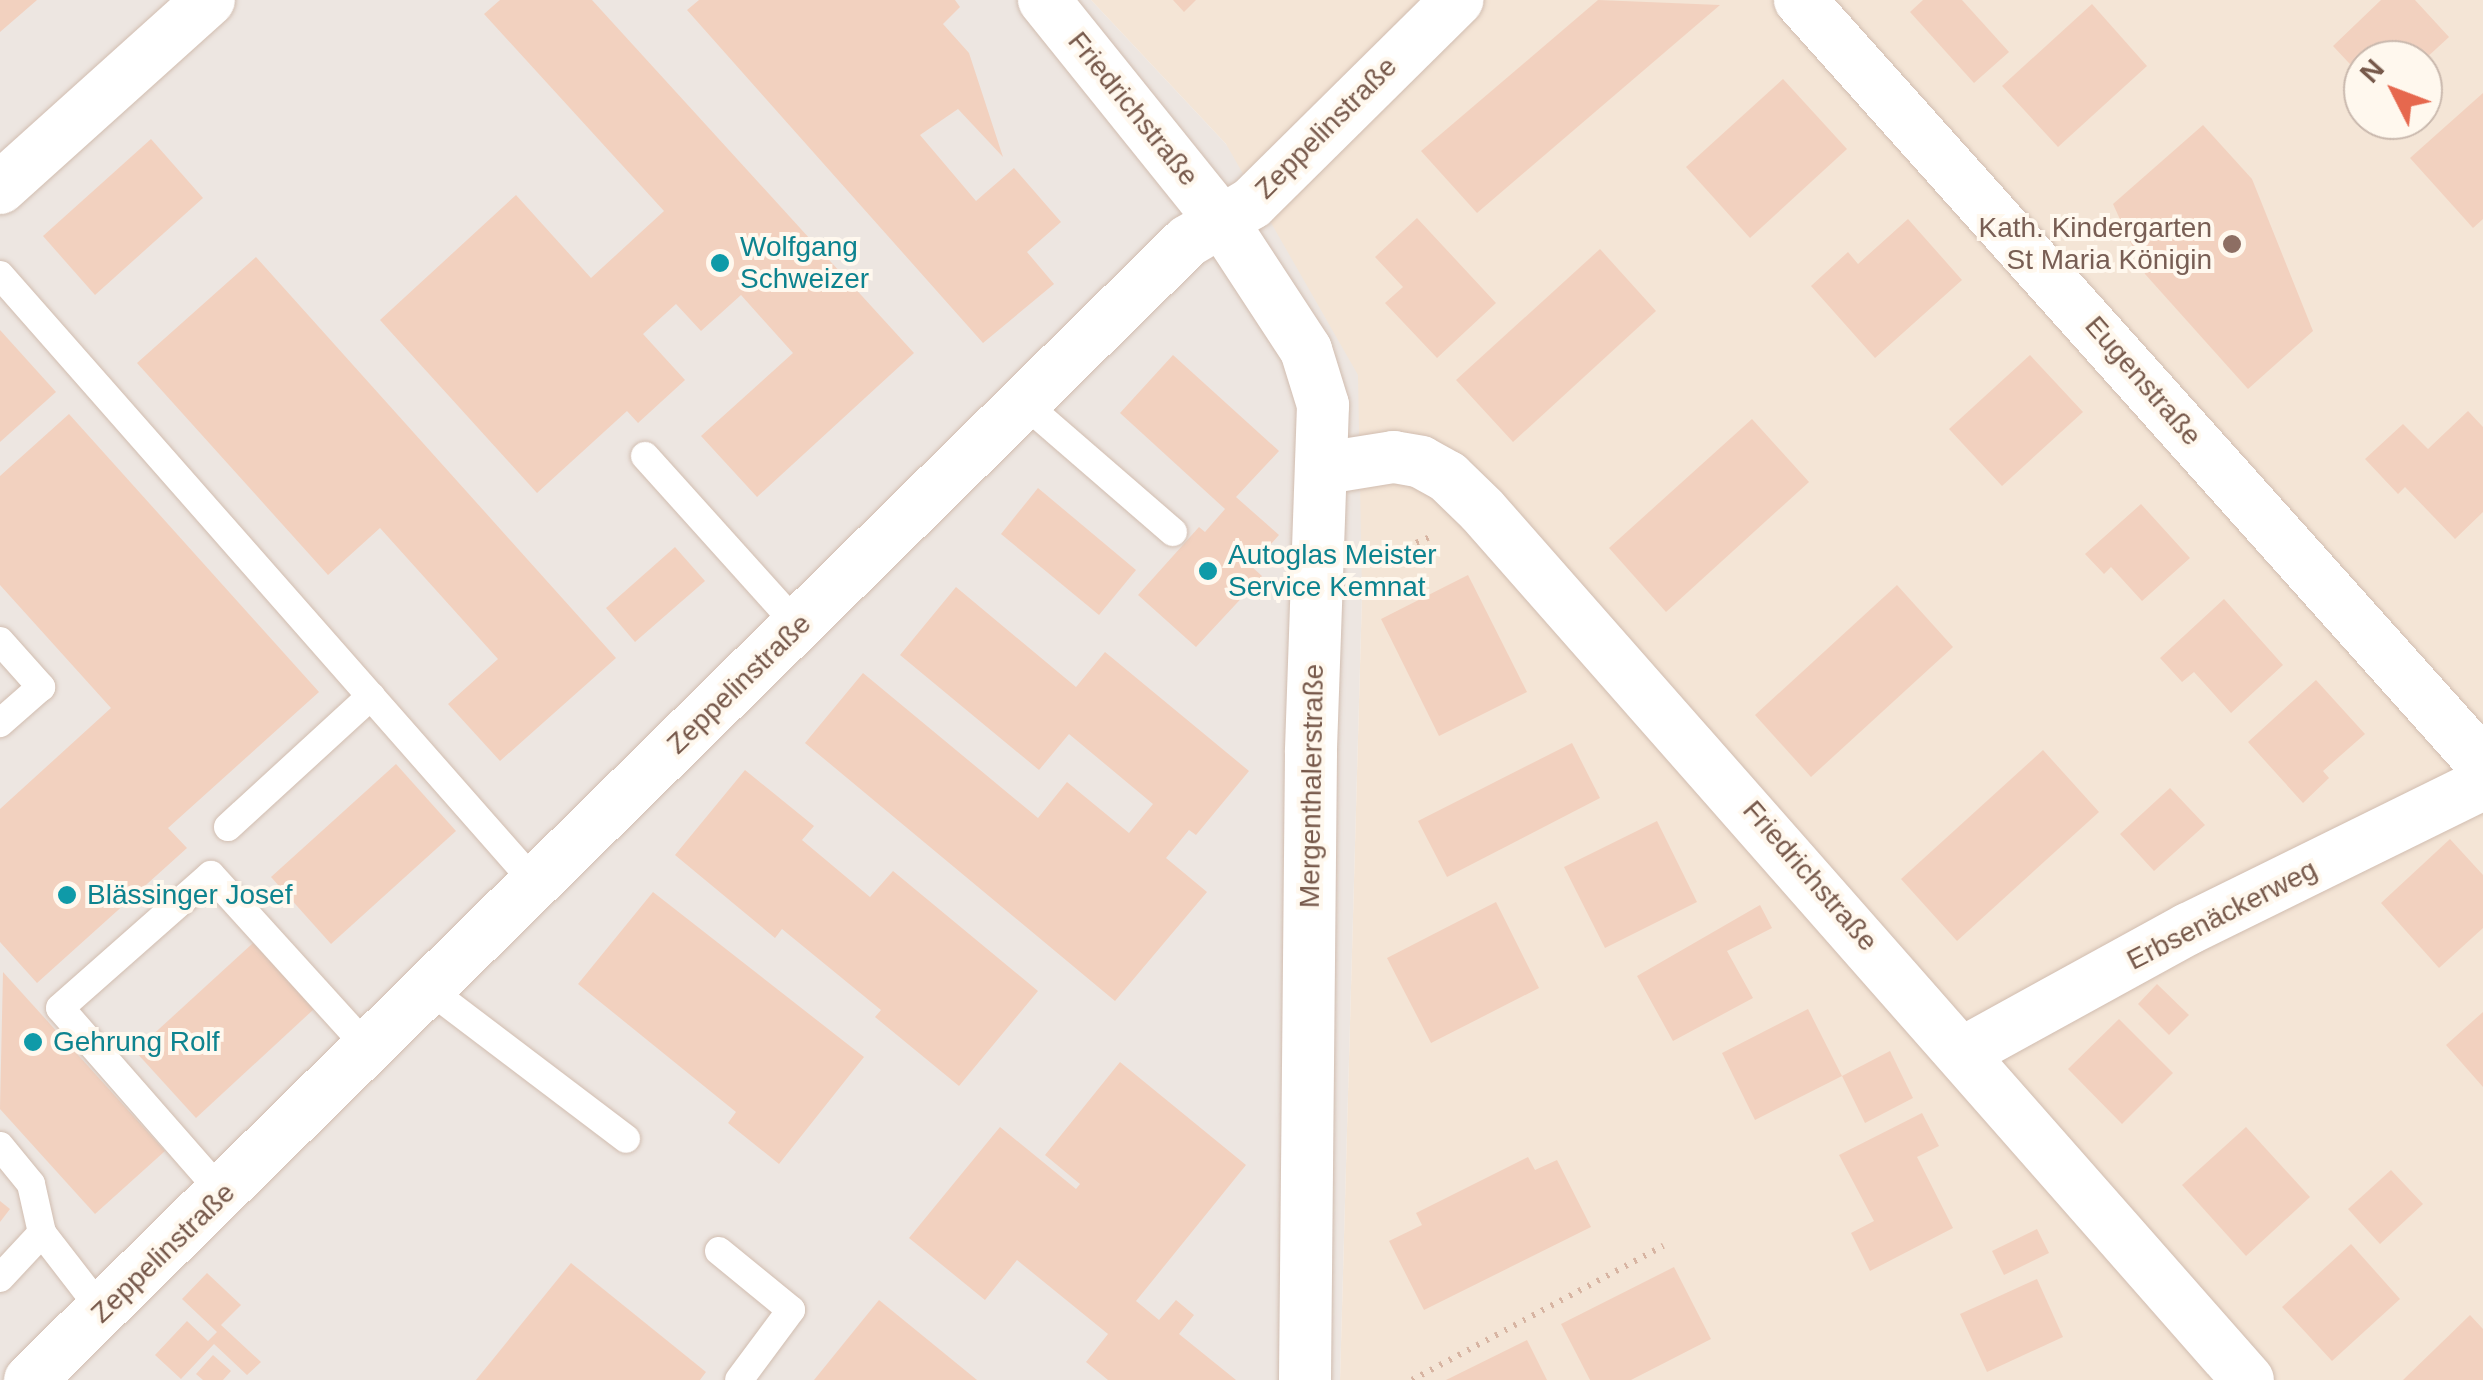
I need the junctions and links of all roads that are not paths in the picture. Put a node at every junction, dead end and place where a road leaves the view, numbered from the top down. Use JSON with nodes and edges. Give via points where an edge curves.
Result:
{"nodes":[{"id":1,"x":210,"y":0,"type":"edge"},
{"id":2,"x":1044,"y":0,"type":"edge"},
{"id":3,"x":1457,"y":0,"type":"edge"},
{"id":4,"x":1800,"y":0,"type":"edge"},
{"id":5,"x":0,"y":188,"type":"edge"},
{"id":6,"x":1222,"y":220,"type":"junction"},
{"id":7,"x":0,"y":275,"type":"edge"},
{"id":8,"x":1024,"y":403,"type":"junction"},
{"id":9,"x":645,"y":456,"type":"dead end"},
{"id":10,"x":1325,"y":468,"type":"junction"},
{"id":11,"x":1173,"y":532,"type":"dead end"},
{"id":12,"x":798,"y":626,"type":"junction"},
{"id":13,"x":0,"y":641,"type":"edge"},
{"id":14,"x":370,"y":696,"type":"junction"},
{"id":15,"x":0,"y":722,"type":"edge"},
{"id":16,"x":2483,"y":764,"type":"edge"},
{"id":17,"x":2483,"y":784,"type":"edge"},
{"id":18,"x":228,"y":827,"type":"dead end"},
{"id":19,"x":536,"y":884,"type":"junction"},
{"id":20,"x":430,"y":990,"type":"junction"},
{"id":21,"x":370,"y":1049,"type":"junction"},
{"id":22,"x":1964,"y":1052,"type":"junction"},
{"id":23,"x":626,"y":1139,"type":"dead end"},
{"id":24,"x":0,"y":1146,"type":"edge"},
{"id":25,"x":223,"y":1194,"type":"junction"},
{"id":26,"x":42,"y":1233,"type":"junction"},
{"id":27,"x":719,"y":1251,"type":"dead end"},
{"id":28,"x":0,"y":1278,"type":"edge"},
{"id":29,"x":103,"y":1312,"type":"junction"},
{"id":30,"x":30,"y":1380,"type":"edge"},
{"id":31,"x":739,"y":1380,"type":"edge"},
{"id":32,"x":1305,"y":1380,"type":"edge"},
{"id":33,"x":2248,"y":1380,"type":"edge"}],
"edges":[{"from":1,"to":5,"type":"street"},
{"from":2,"to":6,"type":"street","name":"Friedrichstraße"},
{"from":3,"to":6,"type":"street","name":"Zeppelinstraße","via":[[1252,202]]},
{"from":4,"to":16,"type":"street","name":"Eugenstraße"},
{"from":6,"to":8,"type":"street","name":"Zeppelinstraße","via":[[1188,242]]},
{"from":6,"to":10,"type":"street","name":"Mergenthalerstraße","via":[[1306,350],[1323,406]]},
{"from":7,"to":14,"type":"lane"},
{"from":8,"to":11,"type":"lane"},
{"from":8,"to":12,"type":"street","name":"Zeppelinstraße"},
{"from":9,"to":12,"type":"lane"},
{"from":10,"to":22,"type":"street","name":"Friedrichstraße","via":[[1394,457],[1448,477]]},
{"from":10,"to":32,"type":"street","name":"Mergenthalerstraße"},
{"from":12,"to":19,"type":"street","name":"Zeppelinstraße"},
{"from":13,"to":15,"type":"lane","via":[[41,687]]},
{"from":14,"to":18,"type":"lane"},
{"from":14,"to":19,"type":"lane"},
{"from":17,"to":22,"type":"street","name":"Erbsenäckerweg","via":[[2188,930]]},
{"from":19,"to":20,"type":"street","name":"Zeppelinstraße"},
{"from":20,"to":21,"type":"street","name":"Zeppelinstraße"},
{"from":20,"to":23,"type":"lane"},
{"from":21,"to":25,"type":"street","name":"Zeppelinstraße"},
{"from":21,"to":25,"type":"lane","via":[[212,875],[60,1008]]},
{"from":22,"to":33,"type":"street","name":"Friedrichstraße"},
{"from":24,"to":26,"type":"lane","via":[[31,1184]]},
{"from":25,"to":29,"type":"street","name":"Zeppelinstraße"},
{"from":26,"to":28,"type":"lane"},
{"from":26,"to":29,"type":"lane"},
{"from":27,"to":31,"type":"lane","via":[[790,1310]]},
{"from":29,"to":30,"type":"street","name":"Zeppelinstraße"}]}
